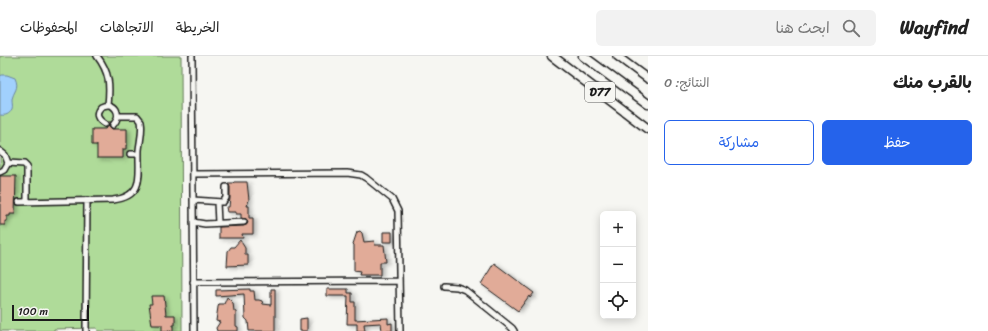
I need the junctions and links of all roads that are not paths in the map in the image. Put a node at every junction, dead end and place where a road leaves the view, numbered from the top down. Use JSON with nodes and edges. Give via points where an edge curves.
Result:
{"nodes":[{"id":1,"x":97,"y":56,"type":"edge"},
{"id":2,"x":192,"y":56,"type":"edge"},
{"id":3,"x":552,"y":56,"type":"edge"},
{"id":4,"x":583,"y":56,"type":"edge"},
{"id":5,"x":617,"y":56,"type":"edge"},
{"id":6,"x":623,"y":59,"type":"edge"},
{"id":7,"x":648,"y":79,"type":"edge"},
{"id":8,"x":648,"y":104,"type":"edge"},
{"id":9,"x":108,"y":105,"type":"junction"},
{"id":10,"x":118,"y":116,"type":"junction"},
{"id":11,"x":105,"y":124,"type":"dead end"},
{"id":12,"x":113,"y":125,"type":"dead end"},
{"id":13,"x":648,"y":129,"type":"edge"},
{"id":14,"x":0,"y":151,"type":"edge"},
{"id":15,"x":130,"y":154,"type":"dead end"},
{"id":16,"x":139,"y":154,"type":"junction"},
{"id":17,"x":8,"y":163,"type":"junction"},
{"id":18,"x":0,"y":172,"type":"edge"},
{"id":19,"x":193,"y":174,"type":"junction"},
{"id":20,"x":226,"y":187,"type":"dead end"},
{"id":21,"x":87,"y":200,"type":"junction"},
{"id":22,"x":193,"y":200,"type":"junction"},
{"id":23,"x":19,"y":202,"type":"dead end"},
{"id":24,"x":27,"y":202,"type":"junction"},
{"id":25,"x":217,"y":202,"type":"junction"},
{"id":26,"x":193,"y":222,"type":"junction"},
{"id":27,"x":244,"y":222,"type":"dead end"},
{"id":28,"x":218,"y":223,"type":"junction"},
{"id":29,"x":399,"y":281,"type":"junction"},
{"id":30,"x":193,"y":282,"type":"junction"},
{"id":31,"x":444,"y":286,"type":"dead end"},
{"id":32,"x":86,"y":331,"type":"edge"},
{"id":33,"x":194,"y":331,"type":"edge"},
{"id":34,"x":400,"y":331,"type":"edge"},
{"id":35,"x":514,"y":331,"type":"edge"}],
"edges":[{"from":1,"to":9,"type":"street","via":[[110,88]]},
{"from":2,"to":19,"type":"street"},
{"from":3,"to":13,"type":"main road","number":"D77"},
{"from":4,"to":8,"type":"main road","number":"D77"},
{"from":5,"to":6,"type":"street"},
{"from":6,"to":7,"type":"street"},
{"from":9,"to":10,"type":"street","via":[[116,109]]},
{"from":9,"to":11,"type":"street","via":[[101,107],[97,114],[100,122]]},
{"from":10,"to":12,"type":"street"},
{"from":10,"to":16,"type":"street","via":[[140,118],[142,125]]},
{"from":14,"to":17,"type":"street"},
{"from":15,"to":16,"type":"street"},
{"from":16,"to":21,"type":"street","via":[[140,176],[131,193],[120,199]]},
{"from":17,"to":18,"type":"street"},
{"from":17,"to":24,"type":"street","via":[[24,164],[27,167]]},
{"from":19,"to":22,"type":"street"},
{"from":19,"to":29,"type":"street","via":[[361,175],[392,199],[398,211]]},
{"from":20,"to":25,"type":"street","via":[[225,200]]},
{"from":21,"to":24,"type":"street"},
{"from":21,"to":32,"type":"street"},
{"from":22,"to":25,"type":"street"},
{"from":22,"to":26,"type":"street"},
{"from":23,"to":24,"type":"street"},
{"from":25,"to":28,"type":"street"},
{"from":26,"to":28,"type":"street"},
{"from":26,"to":30,"type":"street"},
{"from":27,"to":28,"type":"street"},
{"from":29,"to":30,"type":"street"},
{"from":29,"to":34,"type":"street"},
{"from":30,"to":33,"type":"street"},
{"from":31,"to":35,"type":"street","via":[[465,290]]}]}
